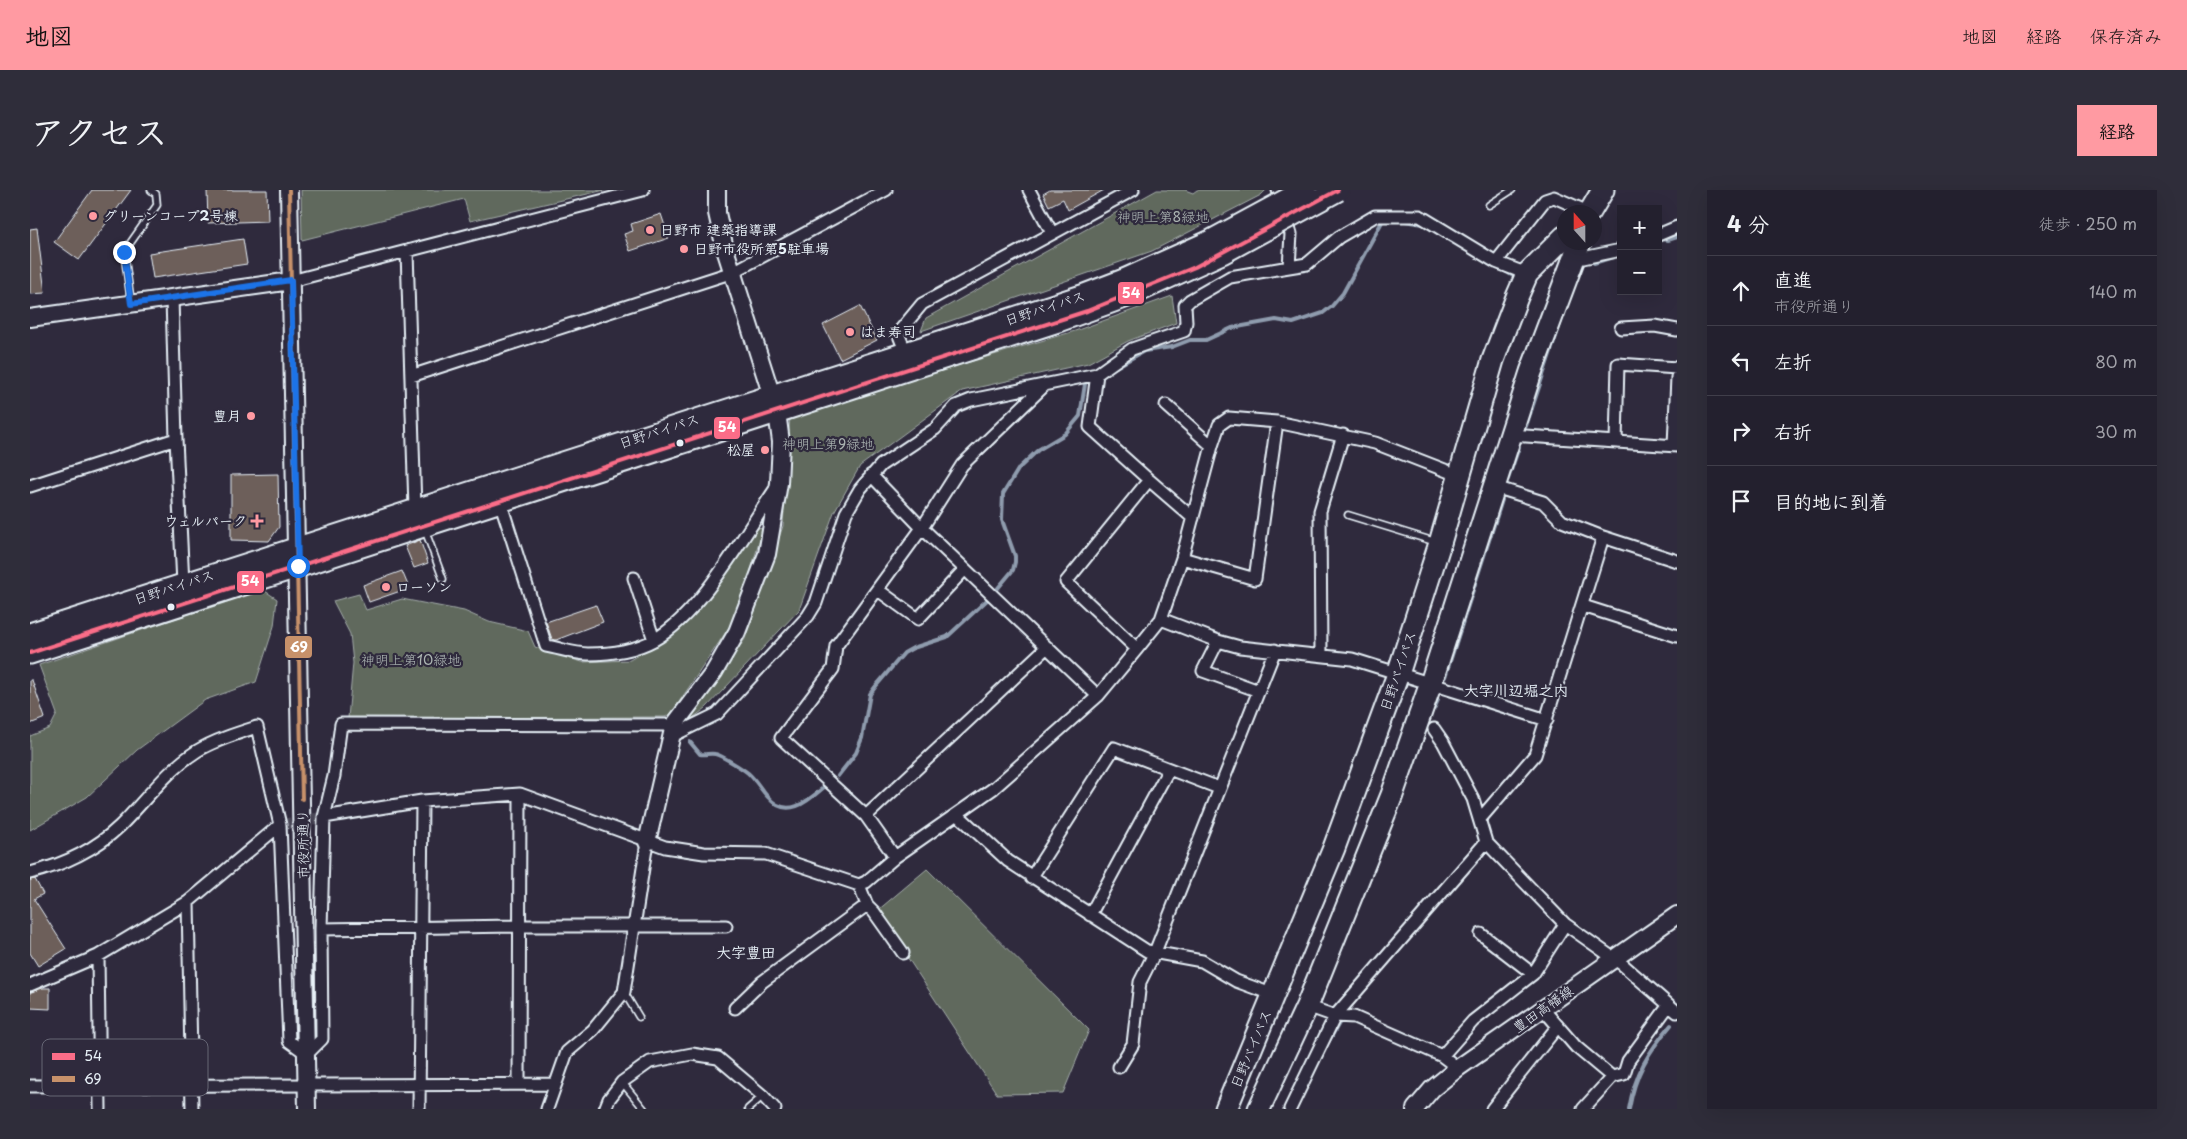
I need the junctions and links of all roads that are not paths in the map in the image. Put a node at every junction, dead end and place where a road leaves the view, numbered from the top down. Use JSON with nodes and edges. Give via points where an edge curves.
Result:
{"nodes":[{"id":1,"x":151,"y":190,"type":"edge"},
{"id":2,"x":289,"y":190,"type":"edge"},
{"id":3,"x":643,"y":190,"type":"edge"},
{"id":4,"x":717,"y":190,"type":"edge"},
{"id":5,"x":886,"y":190,"type":"edge"},
{"id":6,"x":1028,"y":190,"type":"edge"},
{"id":7,"x":1133,"y":190,"type":"edge"},
{"id":8,"x":1278,"y":190,"type":"edge"},
{"id":9,"x":1305,"y":190,"type":"edge"},
{"id":10,"x":1338,"y":190,"type":"edge"},
{"id":11,"x":1512,"y":190,"type":"edge"},
{"id":12,"x":1603,"y":190,"type":"edge"},
{"id":13,"x":1555,"y":193,"type":"edge"},
{"id":14,"x":1489,"y":205,"type":"dead end"},
{"id":15,"x":1576,"y":205,"type":"edge"},
{"id":16,"x":1593,"y":205,"type":"edge"},
{"id":17,"x":1677,"y":227,"type":"edge"},
{"id":18,"x":1052,"y":233,"type":"junction"},
{"id":19,"x":1662,"y":233,"type":"edge"},
{"id":20,"x":1557,"y":244,"type":"edge"},
{"id":21,"x":1578,"y":250,"type":"edge"},
{"id":22,"x":1579,"y":250,"type":"edge"},
{"id":23,"x":1617,"y":251,"type":"edge"},
{"id":24,"x":407,"y":252,"type":"junction"},
{"id":25,"x":1496,"y":262,"type":"junction"},
{"id":26,"x":1289,"y":267,"type":"junction"},
{"id":27,"x":733,"y":272,"type":"junction"},
{"id":28,"x":1527,"y":274,"type":"junction"},
{"id":29,"x":291,"y":280,"type":"junction"},
{"id":30,"x":1127,"y":288,"type":"junction"},
{"id":31,"x":172,"y":298,"type":"junction"},
{"id":32,"x":131,"y":304,"type":"junction"},
{"id":33,"x":30,"y":318,"type":"edge"},
{"id":34,"x":1621,"y":328,"type":"dead end"},
{"id":35,"x":1677,"y":330,"type":"edge"},
{"id":36,"x":906,"y":353,"type":"junction"},
{"id":37,"x":1677,"y":368,"type":"edge"},
{"id":38,"x":1096,"y":374,"type":"junction"},
{"id":39,"x":412,"y":376,"type":"junction"},
{"id":40,"x":1677,"y":377,"type":"edge"},
{"id":41,"x":1046,"y":384,"type":"junction"},
{"id":42,"x":775,"y":403,"type":"junction"},
{"id":43,"x":1166,"y":405,"type":"dead end"},
{"id":44,"x":1278,"y":422,"type":"junction"},
{"id":45,"x":1343,"y":435,"type":"junction"},
{"id":46,"x":1510,"y":435,"type":"junction"},
{"id":47,"x":176,"y":439,"type":"junction"},
{"id":48,"x":1616,"y":442,"type":"junction"},
{"id":49,"x":1212,"y":446,"type":"junction"},
{"id":50,"x":1676,"y":446,"type":"edge"},
{"id":51,"x":871,"y":475,"type":"junction"},
{"id":52,"x":1460,"y":476,"type":"junction"},
{"id":53,"x":1149,"y":480,"type":"junction"},
{"id":54,"x":780,"y":483,"type":"junction"},
{"id":55,"x":30,"y":486,"type":"edge"},
{"id":56,"x":1495,"y":487,"type":"junction"},
{"id":57,"x":500,"y":501,"type":"junction"},
{"id":58,"x":1348,"y":515,"type":"dead end"},
{"id":59,"x":420,"y":518,"type":"junction"},
{"id":60,"x":1193,"y":518,"type":"junction"},
{"id":61,"x":922,"y":528,"type":"junction"},
{"id":62,"x":1603,"y":538,"type":"junction"},
{"id":63,"x":1440,"y":543,"type":"junction"},
{"id":64,"x":297,"y":557,"type":"junction"},
{"id":65,"x":1182,"y":558,"type":"junction"},
{"id":66,"x":1677,"y":561,"type":"edge"},
{"id":67,"x":965,"y":569,"type":"junction"},
{"id":68,"x":634,"y":578,"type":"dead end"},
{"id":69,"x":443,"y":579,"type":"dead end"},
{"id":70,"x":183,"y":584,"type":"junction"},
{"id":71,"x":878,"y":590,"type":"junction"},
{"id":72,"x":1582,"y":606,"type":"junction"},
{"id":73,"x":1162,"y":619,"type":"junction"},
{"id":74,"x":30,"y":634,"type":"edge"},
{"id":75,"x":1677,"y":636,"type":"edge"},
{"id":76,"x":654,"y":640,"type":"junction"},
{"id":77,"x":1218,"y":641,"type":"junction"},
{"id":78,"x":1047,"y":647,"type":"junction"},
{"id":79,"x":1138,"y":649,"type":"junction"},
{"id":80,"x":1275,"y":650,"type":"junction"},
{"id":81,"x":30,"y":653,"type":"edge"},
{"id":82,"x":1321,"y":655,"type":"junction"},
{"id":83,"x":1398,"y":674,"type":"junction"},
{"id":84,"x":1431,"y":683,"type":"junction"},
{"id":85,"x":1258,"y":691,"type":"junction"},
{"id":86,"x":1098,"y":696,"type":"junction"},
{"id":87,"x":1547,"y":720,"type":"junction"},
{"id":88,"x":1434,"y":729,"type":"dead end"},
{"id":89,"x":673,"y":731,"type":"junction"},
{"id":90,"x":1169,"y":769,"type":"junction"},
{"id":91,"x":1219,"y":788,"type":"junction"},
{"id":92,"x":520,"y":794,"type":"junction"},
{"id":93,"x":422,"y":802,"type":"junction"},
{"id":94,"x":957,"y":814,"type":"junction"},
{"id":95,"x":866,"y":816,"type":"junction"},
{"id":96,"x":324,"y":817,"type":"junction"},
{"id":97,"x":1480,"y":819,"type":"junction"},
{"id":98,"x":280,"y":825,"type":"junction"},
{"id":99,"x":647,"y":842,"type":"junction"},
{"id":100,"x":1486,"y":842,"type":"junction"},
{"id":101,"x":895,"y":856,"type":"junction"},
{"id":102,"x":30,"y":872,"type":"edge"},
{"id":103,"x":1031,"y":878,"type":"junction"},
{"id":104,"x":859,"y":885,"type":"junction"},
{"id":105,"x":188,"y":902,"type":"junction"},
{"id":106,"x":866,"y":905,"type":"junction"},
{"id":107,"x":1090,"y":915,"type":"junction"},
{"id":108,"x":1677,"y":915,"type":"edge"},
{"id":109,"x":1565,"y":924,"type":"junction"},
{"id":110,"x":521,"y":926,"type":"junction"},
{"id":111,"x":635,"y":926,"type":"junction"},
{"id":112,"x":726,"y":926,"type":"dead end"},
{"id":113,"x":421,"y":928,"type":"junction"},
{"id":114,"x":321,"y":929,"type":"junction"},
{"id":115,"x":1481,"y":934,"type":"dead end"},
{"id":116,"x":1155,"y":952,"type":"junction"},
{"id":117,"x":902,"y":953,"type":"dead end"},
{"id":118,"x":98,"y":956,"type":"junction"},
{"id":119,"x":1614,"y":959,"type":"junction"},
{"id":120,"x":1533,"y":974,"type":"junction"},
{"id":121,"x":30,"y":985,"type":"edge"},
{"id":122,"x":624,"y":992,"type":"junction"},
{"id":123,"x":1274,"y":995,"type":"junction"},
{"id":124,"x":1308,"y":1006,"type":"junction"},
{"id":125,"x":735,"y":1008,"type":"dead end"},
{"id":126,"x":1673,"y":1009,"type":"edge"},
{"id":127,"x":1543,"y":1010,"type":"junction"},
{"id":128,"x":1335,"y":1016,"type":"junction"},
{"id":129,"x":639,"y":1017,"type":"dead end"},
{"id":130,"x":1558,"y":1026,"type":"junction"},
{"id":131,"x":99,"y":1039,"type":"edge"},
{"id":132,"x":191,"y":1039,"type":"edge"},
{"id":133,"x":307,"y":1054,"type":"junction"},
{"id":134,"x":1442,"y":1056,"type":"junction"},
{"id":135,"x":1119,"y":1067,"type":"dead end"},
{"id":136,"x":1458,"y":1068,"type":"junction"},
{"id":137,"x":1612,"y":1077,"type":"junction"},
{"id":138,"x":622,"y":1082,"type":"junction"},
{"id":139,"x":419,"y":1084,"type":"junction"},
{"id":140,"x":520,"y":1084,"type":"junction"},
{"id":141,"x":555,"y":1084,"type":"junction"},
{"id":142,"x":208,"y":1085,"type":"edge"},
{"id":143,"x":307,"y":1085,"type":"junction"},
{"id":144,"x":100,"y":1096,"type":"edge"},
{"id":145,"x":192,"y":1096,"type":"edge"},
{"id":146,"x":763,"y":1096,"type":"junction"},
{"id":147,"x":100,"y":1109,"type":"edge"},
{"id":148,"x":192,"y":1109,"type":"edge"},
{"id":149,"x":307,"y":1109,"type":"edge"},
{"id":150,"x":419,"y":1109,"type":"edge"},
{"id":151,"x":547,"y":1109,"type":"edge"},
{"id":152,"x":605,"y":1109,"type":"edge"},
{"id":153,"x":644,"y":1109,"type":"edge"},
{"id":154,"x":748,"y":1109,"type":"edge"},
{"id":155,"x":775,"y":1109,"type":"edge"},
{"id":156,"x":1226,"y":1109,"type":"edge"},
{"id":157,"x":1259,"y":1109,"type":"edge"},
{"id":158,"x":1290,"y":1109,"type":"edge"},
{"id":159,"x":1415,"y":1109,"type":"edge"},
{"id":160,"x":1492,"y":1109,"type":"edge"},
{"id":161,"x":1583,"y":1109,"type":"edge"}],
"edges":[{"from":1,"to":32,"type":"lane","via":[[156,194],[157,205],[124,252]]},
{"from":2,"to":29,"type":"street","name":"市役所通り"},
{"from":3,"to":24,"type":"street"},
{"from":4,"to":27,"type":"street","via":[[720,231]]},
{"from":5,"to":27,"type":"street"},
{"from":6,"to":18,"type":"street"},
{"from":7,"to":18,"type":"street"},
{"from":8,"to":26,"type":"street","via":[[1291,234]]},
{"from":9,"to":30,"type":"highway","name":"日野バイパス","bridge":true},
{"from":10,"to":30,"type":"highway","name":"日野バイパス","bridge":true,"via":[[1222,253]]},
{"from":11,"to":14,"type":"lane"},
{"from":12,"to":16,"type":"highway"},
{"from":13,"to":15,"type":"street"},
{"from":13,"to":25,"type":"street","via":[[1545,200]]},
{"from":17,"to":19,"type":"street"},
{"from":18,"to":36,"type":"street","via":[[922,304],[898,333]]},
{"from":20,"to":28,"type":"highway","name":"日野バイパス"},
{"from":21,"to":46,"type":"highway"},
{"from":22,"to":23,"type":"street","via":[[1583,258]]},
{"from":24,"to":29,"type":"street"},
{"from":24,"to":39,"type":"street"},
{"from":25,"to":26,"type":"street","via":[[1420,216],[1402,215],[1375,216],[1339,237],[1307,264]]},
{"from":25,"to":28,"type":"street"},
{"from":26,"to":38,"type":"street","via":[[1230,277],[1185,305],[1184,330],[1132,349]]},
{"from":27,"to":39,"type":"street"},
{"from":27,"to":42,"type":"street"},
{"from":28,"to":52,"type":"highway","name":"日野バイパス","via":[[1493,360]]},
{"from":29,"to":31,"type":"street"},
{"from":29,"to":64,"type":"street","name":"市役所通り"},
{"from":30,"to":36,"type":"highway","name":"日野バイパス","via":[[1082,296]]},
{"from":30,"to":42,"type":"highway","name":"日野バイパス","via":[[1080,314]]},
{"from":31,"to":32,"type":"street"},
{"from":31,"to":47,"type":"street"},
{"from":32,"to":33,"type":"street"},
{"from":34,"to":35,"type":"street","via":[[1655,326]]},
{"from":36,"to":42,"type":"highway","name":"日野バイパス"},
{"from":37,"to":48,"type":"street","via":[[1618,364]]},
{"from":38,"to":41,"type":"street"},
{"from":38,"to":53,"type":"street","via":[[1090,427]]},
{"from":39,"to":59,"type":"street"},
{"from":40,"to":50,"type":"street"},
{"from":41,"to":51,"type":"street","via":[[956,406],[936,429]]},
{"from":41,"to":61,"type":"street","via":[[962,465]]},
{"from":42,"to":54,"type":"street","via":[[781,442]]},
{"from":42,"to":57,"type":"highway","name":"日野バイパス"},
{"from":42,"to":59,"type":"highway","name":"日野バイパス"},
{"from":43,"to":49,"type":"street"},
{"from":44,"to":45,"type":"street"},
{"from":44,"to":49,"type":"street","via":[[1229,418],[1219,425]]},
{"from":44,"to":65,"type":"street","via":[[1255,579]]},
{"from":45,"to":52,"type":"street","via":[[1375,443]]},
{"from":45,"to":82,"type":"street","via":[[1320,511]]},
{"from":46,"to":48,"type":"street"},
{"from":46,"to":56,"type":"highway"},
{"from":47,"to":55,"type":"street"},
{"from":47,"to":70,"type":"street"},
{"from":48,"to":50,"type":"street"},
{"from":49,"to":60,"type":"street"},
{"from":51,"to":61,"type":"street"},
{"from":51,"to":89,"type":"street","via":[[846,513],[816,603],[808,616],[716,714],[699,725]]},
{"from":52,"to":63,"type":"highway","name":"日野バイパス"},
{"from":53,"to":60,"type":"street"},
{"from":53,"to":79,"type":"street","via":[[1066,582]]},
{"from":54,"to":76,"type":"street","via":[[685,617]]},
{"from":54,"to":89,"type":"street","via":[[767,554],[737,632]]},
{"from":56,"to":62,"type":"street","via":[[1543,502],[1562,520]]},
{"from":56,"to":84,"type":"highway"},
{"from":57,"to":59,"type":"highway","name":"日野バイパス"},
{"from":57,"to":76,"type":"street","via":[[546,646],[586,654],[627,651]]},
{"from":58,"to":63,"type":"lane"},
{"from":59,"to":64,"type":"highway","name":"日野バイパス"},
{"from":59,"to":69,"type":"lane"},
{"from":60,"to":65,"type":"street"},
{"from":61,"to":67,"type":"street"},
{"from":61,"to":71,"type":"street"},
{"from":62,"to":66,"type":"street"},
{"from":62,"to":72,"type":"street"},
{"from":63,"to":83,"type":"highway","name":"日野バイパス"},
{"from":64,"to":70,"type":"highway","name":"日野バイパス"},
{"from":64,"to":81,"type":"highway","name":"日野バイパス"},
{"from":64,"to":133,"type":"street","name":"市役所通り"},
{"from":65,"to":73,"type":"street"},
{"from":67,"to":71,"type":"street","via":[[918,619]]},
{"from":67,"to":78,"type":"street"},
{"from":68,"to":76,"type":"street"},
{"from":70,"to":74,"type":"highway","name":"日野バイパス"},
{"from":71,"to":95,"type":"street","via":[[836,646],[833,670],[781,738]]},
{"from":72,"to":75,"type":"street"},
{"from":72,"to":87,"type":"street"},
{"from":73,"to":77,"type":"street"},
{"from":73,"to":79,"type":"street"},
{"from":77,"to":80,"type":"street"},
{"from":77,"to":85,"type":"street","via":[[1203,671]]},
{"from":78,"to":86,"type":"street"},
{"from":78,"to":95,"type":"street"},
{"from":79,"to":86,"type":"street"},
{"from":80,"to":82,"type":"street"},
{"from":80,"to":85,"type":"street"},
{"from":82,"to":83,"type":"street","via":[[1352,659]]},
{"from":83,"to":84,"type":"street"},
{"from":83,"to":123,"type":"highway","name":"日野バイパス","via":[[1334,848]]},
{"from":84,"to":87,"type":"street"},
{"from":84,"to":124,"type":"highway","via":[[1392,795]]},
{"from":85,"to":91,"type":"street"},
{"from":86,"to":94,"type":"street","via":[[994,788]]},
{"from":87,"to":97,"type":"street","via":[[1535,755]]},
{"from":88,"to":97,"type":"street"},
{"from":89,"to":96,"type":"street","via":[[341,724]]},
{"from":89,"to":99,"type":"street"},
{"from":90,"to":91,"type":"street"},
{"from":90,"to":103,"type":"street","via":[[1114,748]]},
{"from":90,"to":107,"type":"street"},
{"from":91,"to":116,"type":"street"},
{"from":92,"to":93,"type":"street"},
{"from":92,"to":99,"type":"street"},
{"from":92,"to":110,"type":"street"},
{"from":93,"to":96,"type":"street"},
{"from":93,"to":113,"type":"street"},
{"from":94,"to":101,"type":"street"},
{"from":94,"to":103,"type":"street"},
{"from":95,"to":101,"type":"street"},
{"from":96,"to":114,"type":"street"},
{"from":97,"to":100,"type":"street"},
{"from":98,"to":102,"type":"street","via":[[257,727],[197,751],[156,786],[119,827],[83,853],[48,869]]},
{"from":98,"to":105,"type":"street"},
{"from":98,"to":133,"type":"street","via":[[289,1041]]},
{"from":99,"to":104,"type":"street","via":[[704,853],[766,854]]},
{"from":99,"to":111,"type":"street"},
{"from":100,"to":109,"type":"street"},
{"from":100,"to":128,"type":"street"},
{"from":101,"to":104,"type":"street"},
{"from":103,"to":107,"type":"street"},
{"from":104,"to":106,"type":"street"},
{"from":105,"to":118,"type":"street"},
{"from":105,"to":132,"type":"street"},
{"from":106,"to":117,"type":"street"},
{"from":106,"to":125,"type":"street","via":[[762,982]]},
{"from":107,"to":116,"type":"street","via":[[1147,951]]},
{"from":108,"to":119,"type":"street","name":"豊田高幡線"},
{"from":109,"to":119,"type":"street"},
{"from":109,"to":120,"type":"street"},
{"from":110,"to":111,"type":"street"},
{"from":110,"to":113,"type":"street"},
{"from":110,"to":140,"type":"street"},
{"from":111,"to":112,"type":"street"},
{"from":111,"to":122,"type":"street"},
{"from":113,"to":114,"type":"street"},
{"from":113,"to":139,"type":"street"},
{"from":114,"to":133,"type":"street","via":[[322,1039]]},
{"from":115,"to":120,"type":"street"},
{"from":116,"to":123,"type":"street","via":[[1202,961],[1236,981]]},
{"from":116,"to":135,"type":"street","via":[[1140,982],[1133,1044]]},
{"from":118,"to":121,"type":"street"},
{"from":118,"to":131,"type":"street"},
{"from":119,"to":126,"type":"street"},
{"from":119,"to":127,"type":"street","name":"豊田高幡線"},
{"from":120,"to":134,"type":"street","via":[[1473,1022]]},
{"from":122,"to":129,"type":"lane"},
{"from":122,"to":141,"type":"street","via":[[593,1030],[567,1052]]},
{"from":123,"to":156,"type":"highway","name":"日野バイパス"},
{"from":124,"to":128,"type":"street"},
{"from":124,"to":157,"type":"highway"},
{"from":126,"to":137,"type":"street","via":[[1628,1061],[1624,1074]]},
{"from":127,"to":130,"type":"street"},
{"from":127,"to":136,"type":"street","name":"豊田高幡線"},
{"from":128,"to":134,"type":"street","via":[[1354,1017]]},
{"from":128,"to":158,"type":"street"},
{"from":130,"to":137,"type":"street","via":[[1576,1047]]},
{"from":130,"to":160,"type":"street"},
{"from":133,"to":143,"type":"street","name":"市役所通り"},
{"from":134,"to":136,"type":"street"},
{"from":136,"to":159,"type":"street","name":"豊田高幡線","via":[[1432,1089]]},
{"from":137,"to":161,"type":"street"},
{"from":138,"to":146,"type":"street","via":[[650,1062],[692,1054],[718,1058]]},
{"from":138,"to":152,"type":"street"},
{"from":138,"to":153,"type":"lane"},
{"from":139,"to":140,"type":"street"},
{"from":139,"to":143,"type":"street"},
{"from":139,"to":150,"type":"street"},
{"from":140,"to":141,"type":"street"},
{"from":141,"to":151,"type":"street"},
{"from":142,"to":143,"type":"street"},
{"from":143,"to":149,"type":"street","name":"市役所通り"},
{"from":144,"to":147,"type":"street"},
{"from":145,"to":148,"type":"street"},
{"from":146,"to":154,"type":"lane"},
{"from":146,"to":155,"type":"street"}]}
